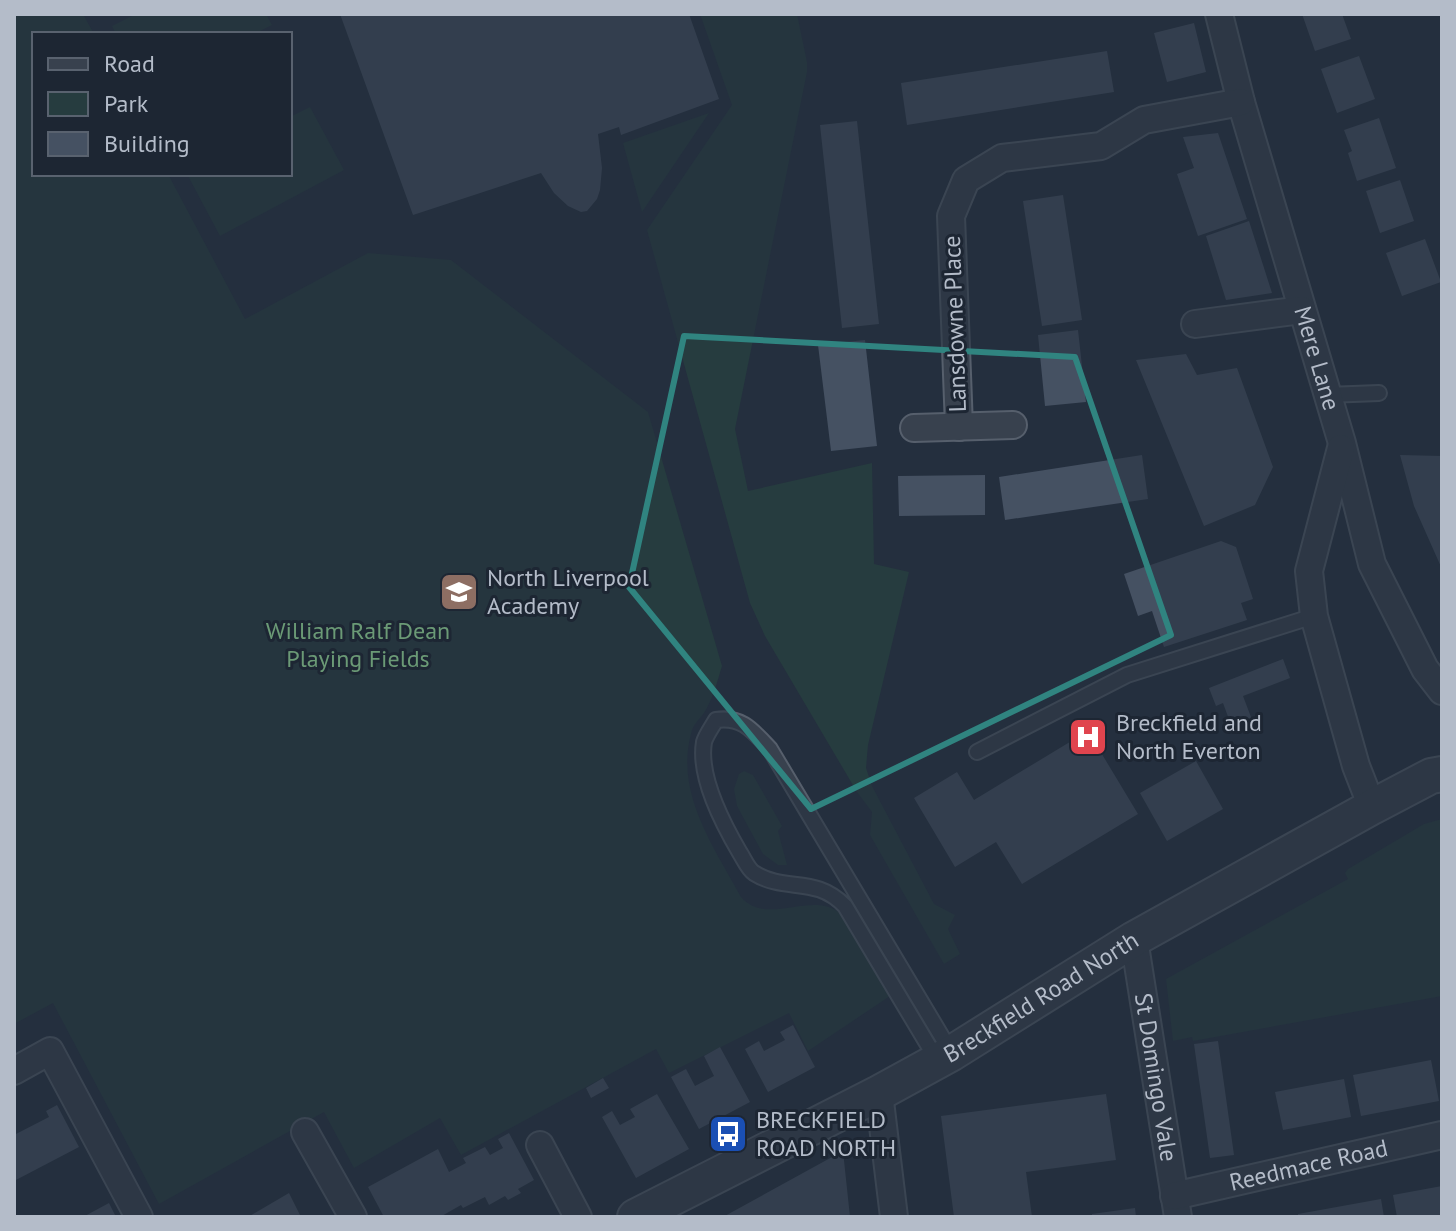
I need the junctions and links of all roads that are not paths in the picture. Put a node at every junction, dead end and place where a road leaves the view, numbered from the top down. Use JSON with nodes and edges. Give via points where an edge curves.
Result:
{"nodes":[{"id":1,"x":1219,"y":14,"type":"edge"},
{"id":2,"x":1241,"y":102,"type":"junction"},
{"id":3,"x":1302,"y":310,"type":"junction"},
{"id":4,"x":1195,"y":324,"type":"dead end"},
{"id":5,"x":1379,"y":393,"type":"dead end"},
{"id":6,"x":1327,"y":395,"type":"junction"},
{"id":7,"x":1013,"y":425,"type":"dead end"},
{"id":8,"x":959,"y":427,"type":"junction"},
{"id":9,"x":914,"y":428,"type":"dead end"},
{"id":10,"x":1342,"y":443,"type":"junction"},
{"id":11,"x":1314,"y":616,"type":"junction"},
{"id":12,"x":1442,"y":691,"type":"edge"},
{"id":13,"x":977,"y":752,"type":"dead end"},
{"id":14,"x":1442,"y":774,"type":"edge"},
{"id":15,"x":1372,"y":807,"type":"junction"},
{"id":16,"x":1134,"y":939,"type":"junction"},
{"id":17,"x":944,"y":1057,"type":"junction"},
{"id":18,"x":14,"y":1071,"type":"edge"},
{"id":19,"x":879,"y":1093,"type":"junction"},
{"id":20,"x":305,"y":1132,"type":"dead end"},
{"id":21,"x":1442,"y":1135,"type":"edge"},
{"id":22,"x":540,"y":1145,"type":"dead end"},
{"id":23,"x":1176,"y":1207,"type":"edge"},
{"id":24,"x":139,"y":1217,"type":"edge"},
{"id":25,"x":353,"y":1217,"type":"edge"},
{"id":26,"x":578,"y":1217,"type":"edge"},
{"id":27,"x":635,"y":1217,"type":"edge"},
{"id":28,"x":894,"y":1217,"type":"edge"}],
"edges":[{"from":1,"to":2,"type":"street","name":"Mere Lane"},
{"from":2,"to":3,"type":"street","name":"Mere Lane"},
{"from":2,"to":8,"type":"street","name":"Lansdowne Place","via":[[1144,120],[1101,146],[1002,158],[966,180],[951,216]]},
{"from":3,"to":4,"type":"street"},
{"from":3,"to":6,"type":"street","name":"Mere Lane"},
{"from":5,"to":6,"type":"lane"},
{"from":6,"to":10,"type":"street","name":"Mere Lane"},
{"from":7,"to":8,"type":"street","name":"Lansdowne Place"},
{"from":8,"to":9,"type":"street","name":"Lansdowne Place"},
{"from":10,"to":11,"type":"street","via":[[1309,571]]},
{"from":10,"to":12,"type":"street","name":"Mere Lane","via":[[1372,564],[1425,669]]},
{"from":11,"to":13,"type":"lane","via":[[1127,675]]},
{"from":11,"to":15,"type":"street"},
{"from":14,"to":15,"type":"street","name":"Breckfield Road North"},
{"from":15,"to":16,"type":"street","name":"Breckfield Road North"},
{"from":16,"to":17,"type":"street","name":"Breckfield Road North"},
{"from":16,"to":23,"type":"street","name":"St Domingo Vale"},
{"from":17,"to":17,"type":"lane","via":[[833,893],[777,883],[751,871],[720,820],[706,779],[704,742],[716,720],[748,725],[770,749]]},
{"from":17,"to":19,"type":"street","name":"Breckfield Road North"},
{"from":18,"to":24,"type":"street","via":[[50,1051]]},
{"from":19,"to":27,"type":"street","name":"Breckfield Road North"},
{"from":19,"to":28,"type":"street"},
{"from":20,"to":25,"type":"street"},
{"from":21,"to":23,"type":"street","name":"Reedmace Road"},
{"from":22,"to":26,"type":"street"}]}
